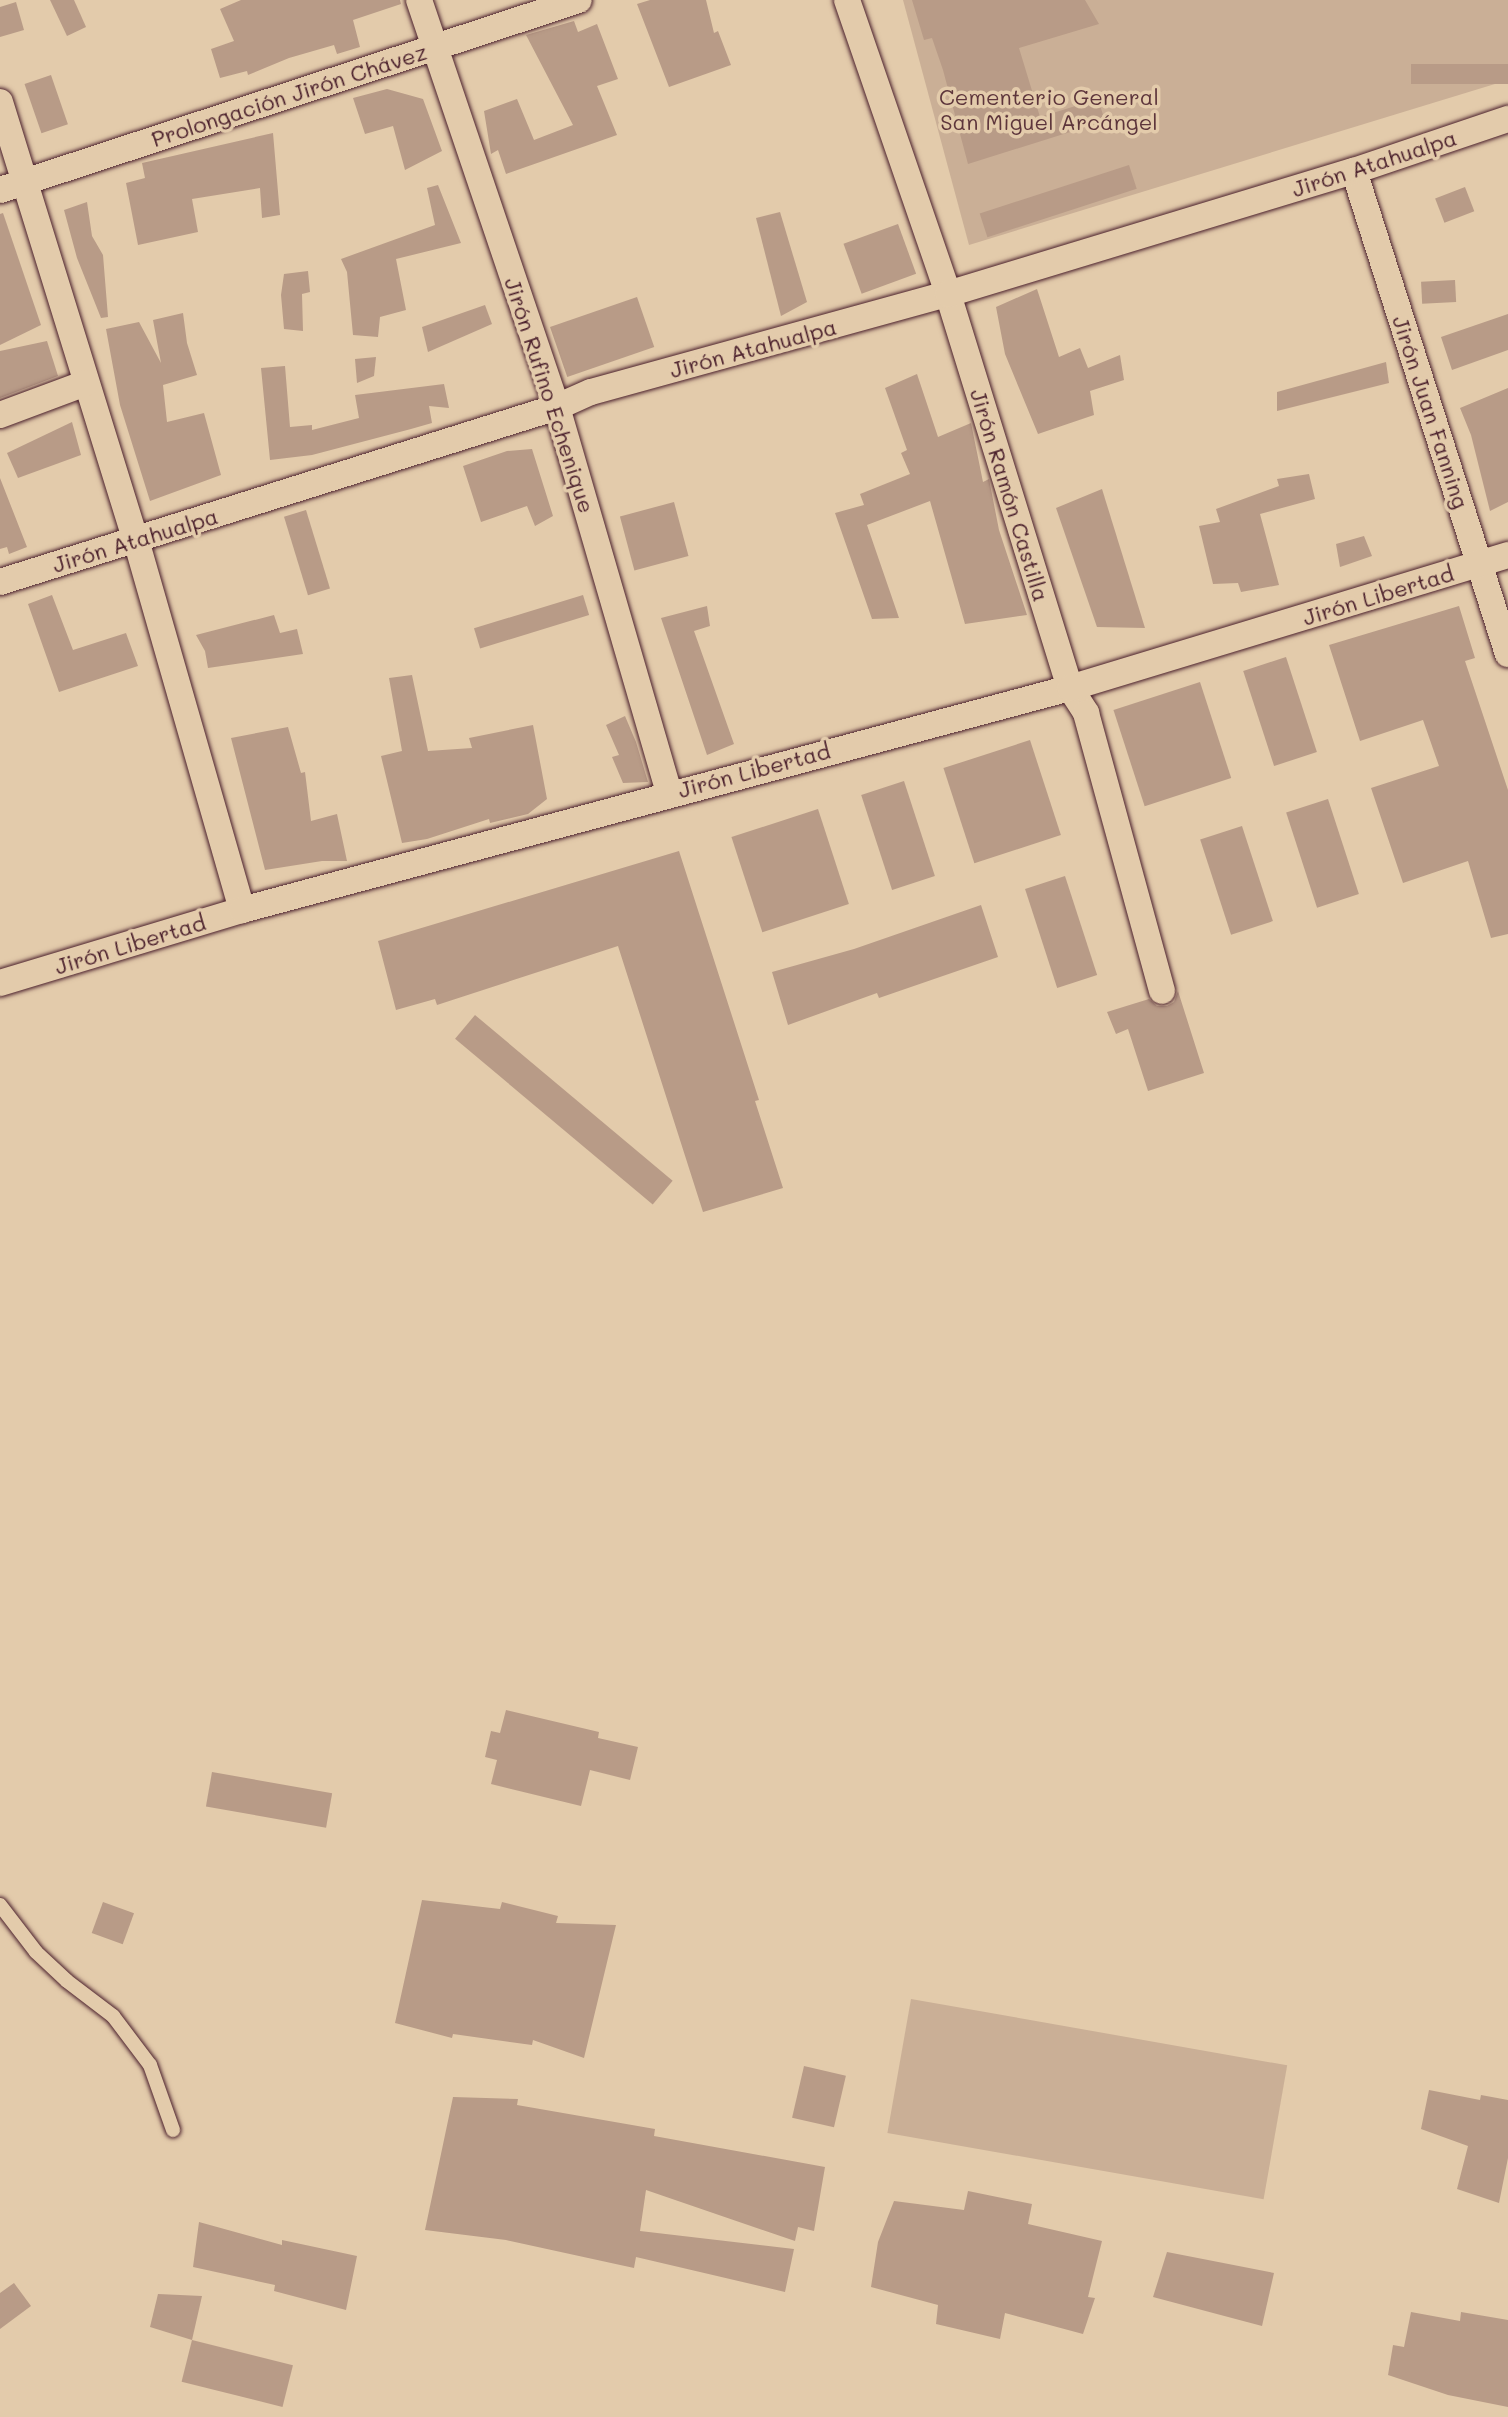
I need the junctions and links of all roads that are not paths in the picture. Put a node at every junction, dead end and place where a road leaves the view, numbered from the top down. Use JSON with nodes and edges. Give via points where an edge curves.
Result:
{"nodes":[{"id":1,"x":419,"y":0,"type":"edge"},
{"id":2,"x":579,"y":0,"type":"edge"},
{"id":3,"x":847,"y":0,"type":"edge"},
{"id":4,"x":433,"y":48,"type":"junction"},
{"id":5,"x":0,"y":102,"type":"edge"},
{"id":6,"x":1508,"y":119,"type":"edge"},
{"id":7,"x":1354,"y":171,"type":"junction"},
{"id":8,"x":26,"y":181,"type":"junction"},
{"id":9,"x":0,"y":190,"type":"edge"},
{"id":10,"x":948,"y":294,"type":"junction"},
{"id":11,"x":86,"y":383,"type":"junction"},
{"id":12,"x":557,"y":407,"type":"junction"},
{"id":13,"x":0,"y":415,"type":"edge"},
{"id":14,"x":136,"y":540,"type":"junction"},
{"id":15,"x":1508,"y":555,"type":"edge"},
{"id":16,"x":1479,"y":564,"type":"junction"},
{"id":17,"x":0,"y":582,"type":"edge"},
{"id":18,"x":1508,"y":654,"type":"edge"},
{"id":19,"x":1070,"y":688,"type":"junction"},
{"id":20,"x":669,"y":793,"type":"junction"},
{"id":21,"x":242,"y":910,"type":"junction"},
{"id":22,"x":0,"y":983,"type":"edge"},
{"id":23,"x":1162,"y":991,"type":"dead end"},
{"id":24,"x":0,"y":1905,"type":"edge"},
{"id":25,"x":173,"y":2130,"type":"dead end"}],
"edges":[{"from":1,"to":4,"type":"street","name":"Jirón Rufino Echenique"},
{"from":2,"to":4,"type":"street","name":"Prolongación Jirón Chávez"},
{"from":3,"to":10,"type":"street","name":"Jirón Ramón Castilla"},
{"from":4,"to":8,"type":"street","name":"Prolongación Jirón Chávez"},
{"from":4,"to":12,"type":"street","name":"Jirón Rufino Echenique"},
{"from":5,"to":8,"type":"street"},
{"from":6,"to":7,"type":"street","name":"Jirón Atahualpa"},
{"from":7,"to":10,"type":"street","name":"Jirón Atahualpa"},
{"from":7,"to":16,"type":"street","name":"Jirón Juan Fanning"},
{"from":8,"to":9,"type":"street","name":"Prolongación Jirón Chávez"},
{"from":8,"to":11,"type":"street"},
{"from":10,"to":12,"type":"street","name":"Jirón Atahualpa","via":[[591,392]]},
{"from":10,"to":19,"type":"street","name":"Jirón Ramón Castilla"},
{"from":11,"to":13,"type":"street"},
{"from":11,"to":14,"type":"street"},
{"from":12,"to":14,"type":"street","name":"Jirón Atahualpa"},
{"from":12,"to":20,"type":"street","name":"Jirón Rufino Echenique"},
{"from":14,"to":17,"type":"street","name":"Jirón Atahualpa"},
{"from":14,"to":21,"type":"street"},
{"from":15,"to":16,"type":"street","name":"Jirón Libertad"},
{"from":16,"to":18,"type":"street","name":"Jirón Juan Fanning"},
{"from":16,"to":19,"type":"street","name":"Jirón Libertad"},
{"from":19,"to":20,"type":"street","name":"Jirón Libertad"},
{"from":19,"to":23,"type":"street","name":"Jirón Ramón Castilla","via":[[1086,713]]},
{"from":20,"to":21,"type":"street","name":"Jirón Libertad"},
{"from":21,"to":22,"type":"street","name":"Jirón Libertad"},
{"from":24,"to":25,"type":"lane","via":[[36,1952],[113,2016],[150,2065]]}]}
